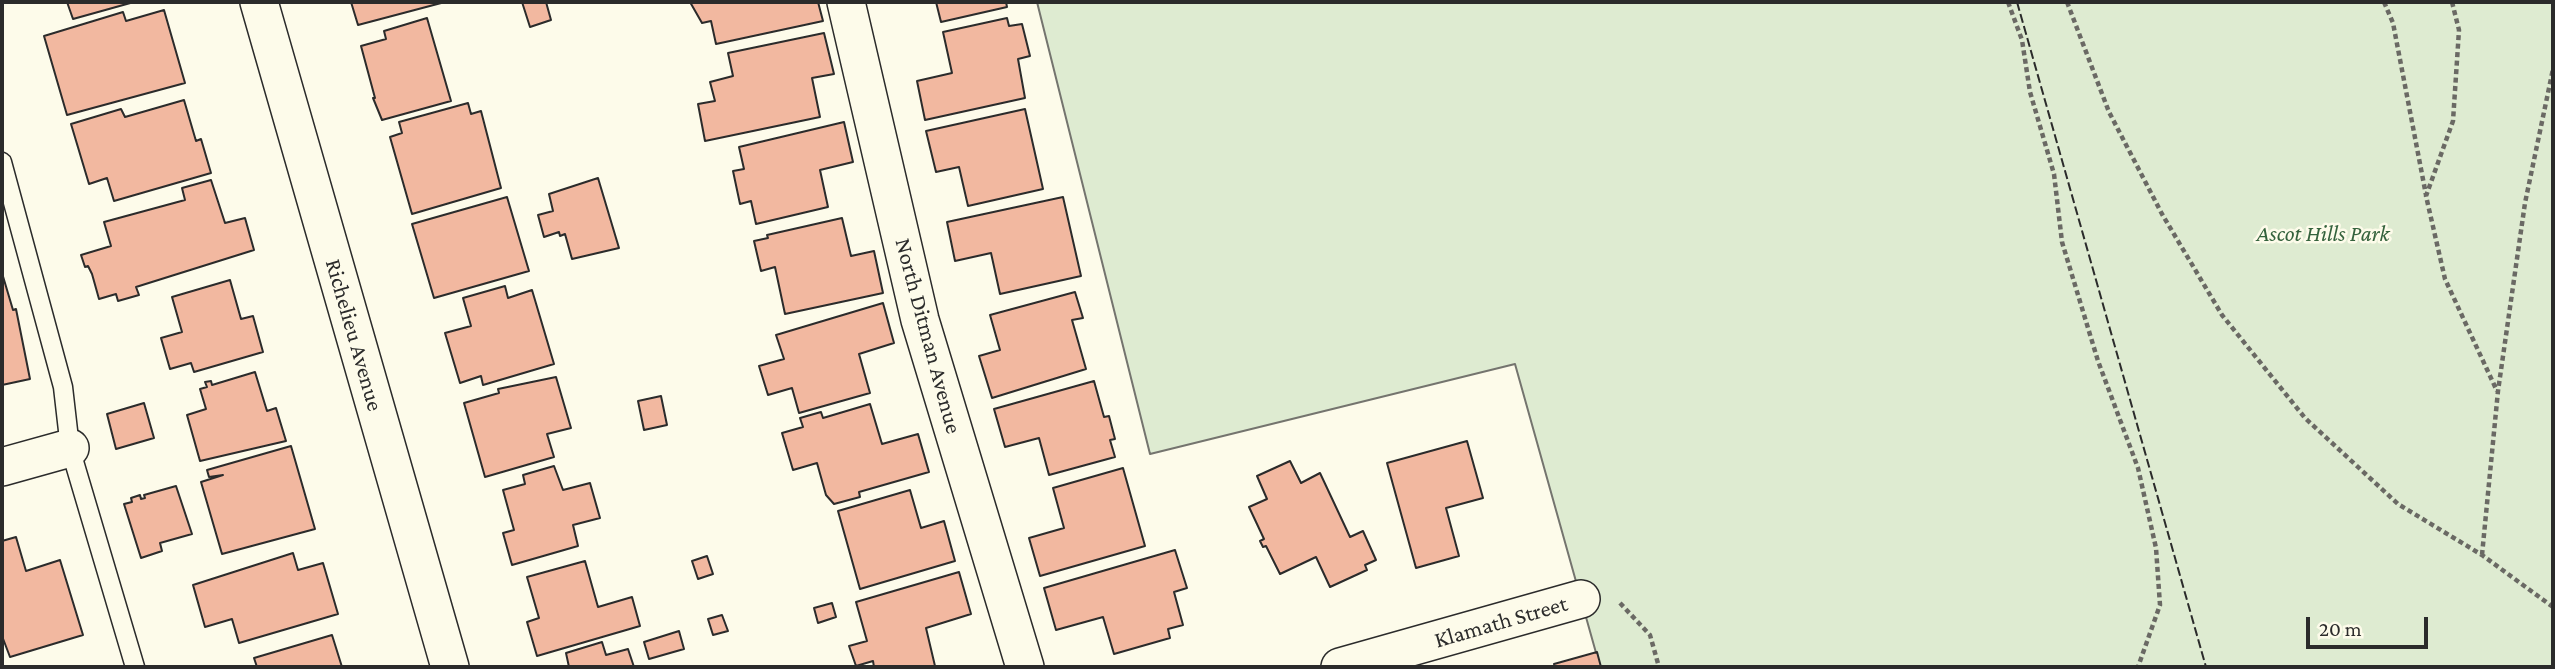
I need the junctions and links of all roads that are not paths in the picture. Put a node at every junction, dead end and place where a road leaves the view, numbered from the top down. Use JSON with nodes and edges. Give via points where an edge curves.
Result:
{"nodes":[{"id":1,"x":259,"y":2,"type":"edge"},
{"id":2,"x":846,"y":2,"type":"edge"},
{"id":3,"x":2,"y":162,"type":"edge"},
{"id":4,"x":70,"y":448,"type":"junction"},
{"id":5,"x":2,"y":467,"type":"edge"},
{"id":6,"x":1581,"y":599,"type":"road end"},
{"id":7,"x":135,"y":667,"type":"edge"},
{"id":8,"x":450,"y":667,"type":"edge"},
{"id":9,"x":1025,"y":667,"type":"edge"},
{"id":10,"x":1340,"y":667,"type":"edge"}],
"edges":[{"from":1,"to":8,"type":"street","name":"Richelieu Avenue"},
{"from":2,"to":9,"type":"street","name":"North Ditman Avenue","via":[[920,320]]},
{"from":3,"to":4,"type":"lane","via":[[63,387]]},
{"from":4,"to":5,"type":"street"},
{"from":4,"to":7,"type":"lane"},
{"from":6,"to":10,"type":"street","name":"Klamath Street"}]}
